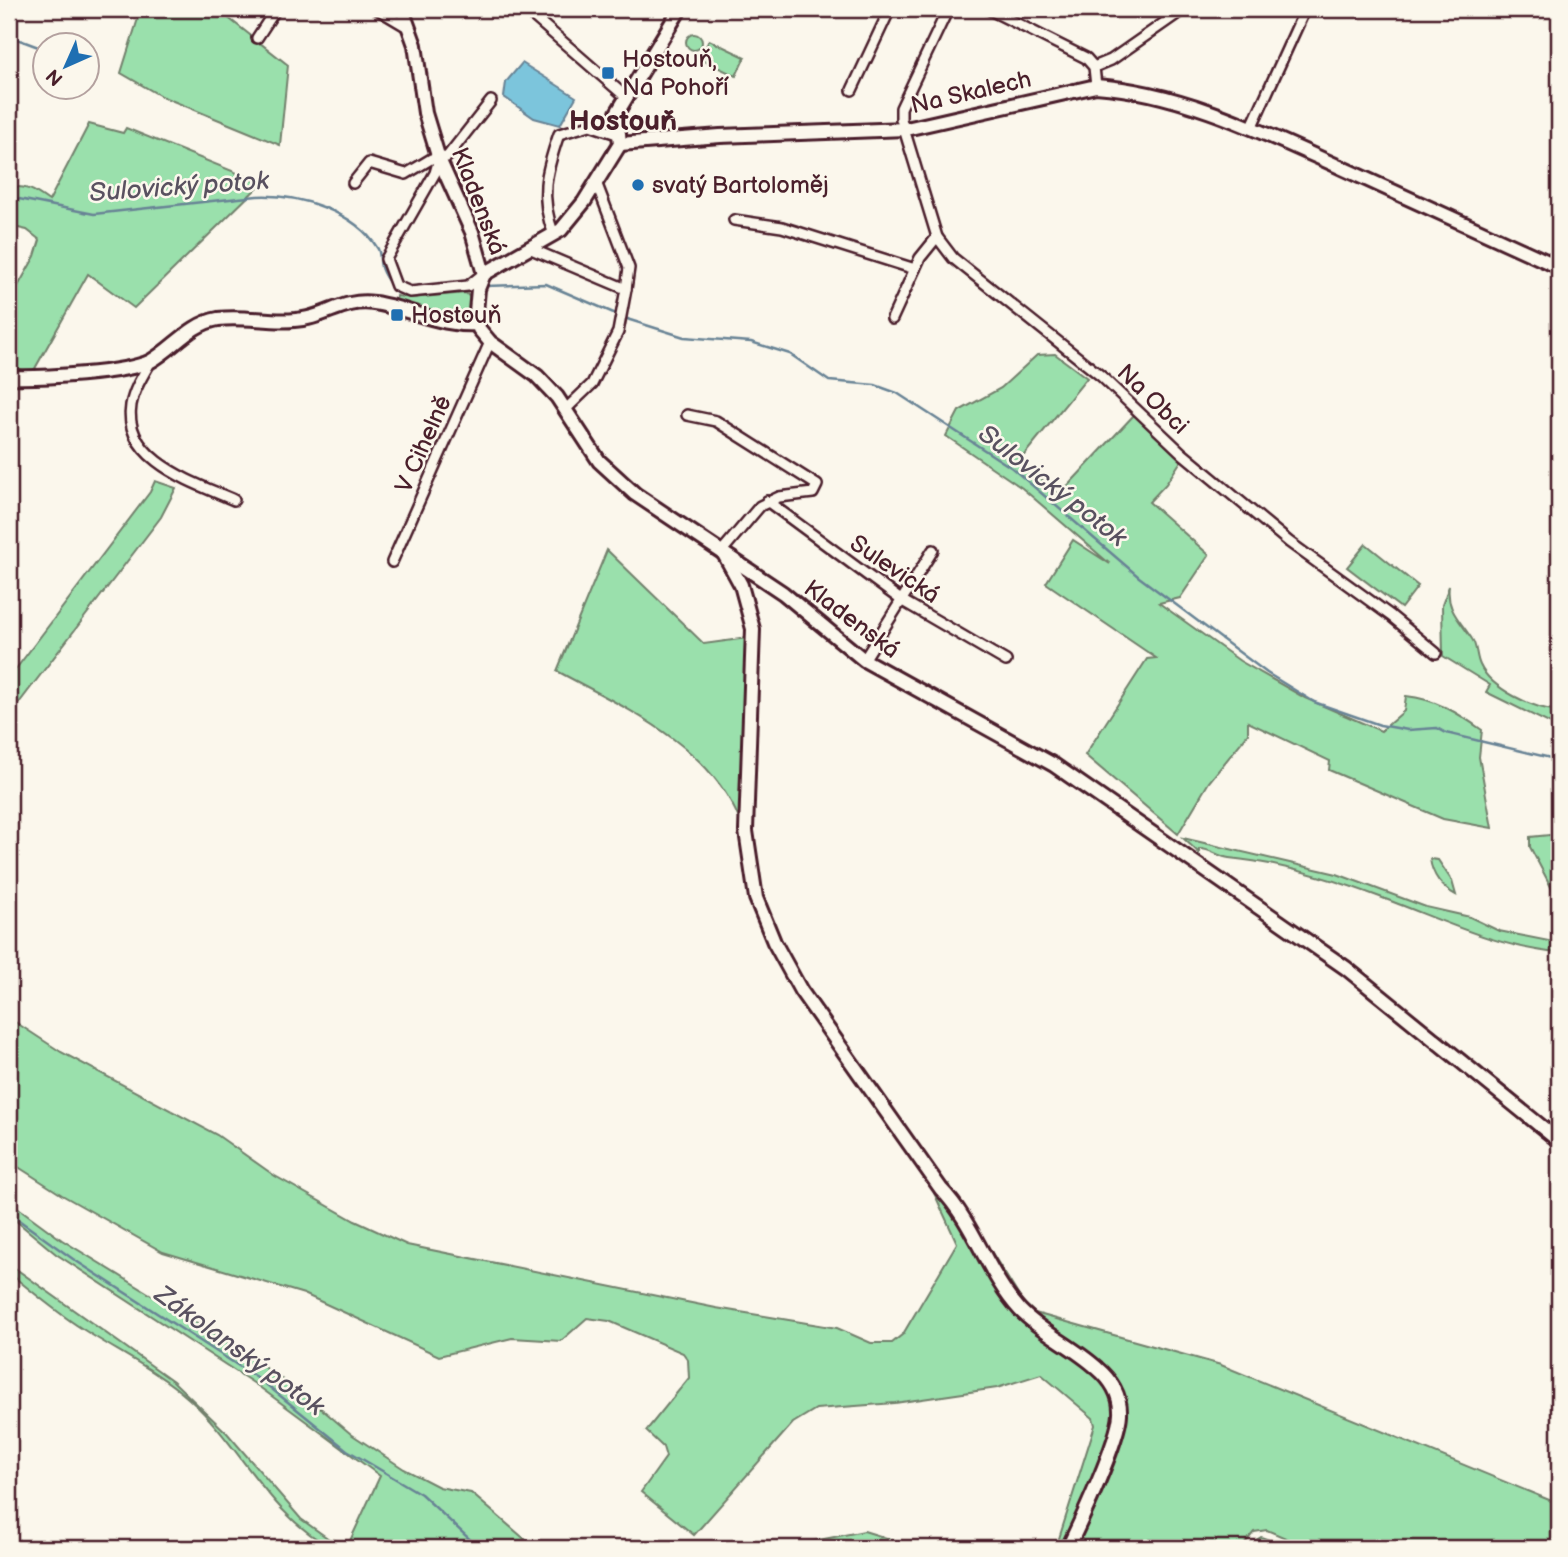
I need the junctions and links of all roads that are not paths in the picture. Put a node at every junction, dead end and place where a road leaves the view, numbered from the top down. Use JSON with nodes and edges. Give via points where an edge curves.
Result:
{"nodes":[{"id":1,"x":276,"y":9,"type":"edge"},
{"id":2,"x":377,"y":9,"type":"edge"},
{"id":3,"x":402,"y":9,"type":"edge"},
{"id":4,"x":525,"y":9,"type":"edge"},
{"id":5,"x":680,"y":9,"type":"edge"},
{"id":6,"x":890,"y":9,"type":"edge"},
{"id":7,"x":948,"y":9,"type":"edge"},
{"id":8,"x":988,"y":9,"type":"edge"},
{"id":9,"x":1184,"y":9,"type":"edge"},
{"id":10,"x":1301,"y":9,"type":"edge"},
{"id":11,"x":409,"y":29,"type":"junction"},
{"id":12,"x":257,"y":37,"type":"dead end"},
{"id":13,"x":1094,"y":67,"type":"junction"},
{"id":14,"x":1096,"y":86,"type":"junction"},
{"id":15,"x":852,"y":90,"type":"dead end"},
{"id":16,"x":626,"y":97,"type":"junction"},
{"id":17,"x":491,"y":101,"type":"dead end"},
{"id":18,"x":1252,"y":127,"type":"junction"},
{"id":19,"x":906,"y":129,"type":"junction"},
{"id":20,"x":620,"y":140,"type":"junction"},
{"id":21,"x":439,"y":159,"type":"junction"},
{"id":22,"x":596,"y":182,"type":"junction"},
{"id":23,"x":353,"y":183,"type":"dead end"},
{"id":24,"x":734,"y":220,"type":"dead end"},
{"id":25,"x":554,"y":235,"type":"junction"},
{"id":26,"x":937,"y":237,"type":"junction"},
{"id":27,"x":529,"y":248,"type":"junction"},
{"id":28,"x":1559,"y":267,"type":"edge"},
{"id":29,"x":915,"y":269,"type":"junction"},
{"id":30,"x":484,"y":274,"type":"junction"},
{"id":31,"x":626,"y":289,"type":"junction"},
{"id":32,"x":892,"y":319,"type":"dead end"},
{"id":33,"x":478,"y":324,"type":"junction"},
{"id":34,"x":490,"y":342,"type":"junction"},
{"id":35,"x":150,"y":361,"type":"junction"},
{"id":36,"x":9,"y":377,"type":"edge"},
{"id":37,"x":566,"y":408,"type":"junction"},
{"id":38,"x":687,"y":415,"type":"dead end"},
{"id":39,"x":234,"y":500,"type":"dead end"},
{"id":40,"x":768,"y":501,"type":"junction"},
{"id":41,"x":933,"y":550,"type":"dead end"},
{"id":42,"x":722,"y":551,"type":"junction"},
{"id":43,"x":392,"y":562,"type":"dead end"},
{"id":44,"x":901,"y":600,"type":"junction"},
{"id":45,"x":1436,"y":653,"type":"dead end"},
{"id":46,"x":864,"y":660,"type":"junction"},
{"id":47,"x":1006,"y":661,"type":"dead end"},
{"id":48,"x":1559,"y":1141,"type":"edge"},
{"id":49,"x":1068,"y":1548,"type":"edge"}],
"edges":[{"from":1,"to":12,"type":"street"},
{"from":2,"to":11,"type":"street"},
{"from":3,"to":11,"type":"street","name":"Kladenská"},
{"from":4,"to":16,"type":"street"},
{"from":5,"to":16,"type":"street"},
{"from":6,"to":15,"type":"street"},
{"from":7,"to":19,"type":"street","name":"Na Obci","via":[[901,108]]},
{"from":8,"to":13,"type":"street","via":[[1086,58]]},
{"from":9,"to":13,"type":"street"},
{"from":10,"to":18,"type":"street","via":[[1302,16]]},
{"from":11,"to":21,"type":"street","name":"Kladenská"},
{"from":13,"to":14,"type":"street"},
{"from":14,"to":18,"type":"street","name":"Na Skalech","via":[[1171,100]]},
{"from":14,"to":19,"type":"street","name":"Na Skalech"},
{"from":16,"to":20,"type":"street","via":[[615,119]]},
{"from":17,"to":21,"type":"street","via":[[447,158]]},
{"from":18,"to":28,"type":"street","name":"Na Skalech"},
{"from":19,"to":20,"type":"street","name":"Na Skalech"},
{"from":19,"to":26,"type":"street","name":"Na Obci"},
{"from":20,"to":22,"type":"street"},
{"from":20,"to":25,"type":"street","via":[[590,124],[559,134],[546,176],[545,212]]},
{"from":21,"to":23,"type":"street","via":[[406,174],[369,163]]},
{"from":21,"to":30,"type":"street","name":"Kladenská","via":[[472,232]]},
{"from":21,"to":30,"type":"street","via":[[386,259],[389,271],[400,289],[410,292],[468,286]]},
{"from":22,"to":25,"type":"street","via":[[568,224]]},
{"from":22,"to":31,"type":"street","via":[[629,268]]},
{"from":24,"to":29,"type":"street","via":[[782,227]]},
{"from":25,"to":27,"type":"street"},
{"from":26,"to":29,"type":"street"},
{"from":26,"to":45,"type":"street","name":"Na Obci","via":[[953,258],[1101,376],[1193,463],[1306,556]]},
{"from":27,"to":30,"type":"street"},
{"from":27,"to":31,"type":"street"},
{"from":29,"to":32,"type":"street"},
{"from":30,"to":33,"type":"street","name":"Kladenská","via":[[478,289]]},
{"from":31,"to":37,"type":"street","via":[[618,332],[593,384]]},
{"from":33,"to":34,"type":"street","name":"Kladenská"},
{"from":33,"to":35,"type":"street","via":[[447,322],[372,303],[335,307],[305,318],[212,321],[194,328]]},
{"from":34,"to":37,"type":"street","name":"Kladenská","via":[[537,376]]},
{"from":34,"to":43,"type":"street","name":"V Cihelně"},
{"from":35,"to":36,"type":"street","via":[[79,374]]},
{"from":35,"to":39,"type":"street","via":[[131,407],[133,428],[147,452],[169,471]]},
{"from":37,"to":42,"type":"street","name":"Kladenská","via":[[599,461],[635,494]]},
{"from":38,"to":40,"type":"street","via":[[716,421],[817,485],[808,495]]},
{"from":40,"to":42,"type":"street","via":[[745,520]]},
{"from":40,"to":44,"type":"street","name":"Sulevická"},
{"from":41,"to":44,"type":"street"},
{"from":42,"to":46,"type":"street","name":"Kladenská","via":[[783,593]]},
{"from":42,"to":49,"type":"street","name":"Kladenská","via":[[741,585],[753,629],[746,831],[751,876],[764,921],[801,991],[941,1189],[958,1206],[1020,1310],[1098,1369],[1116,1389],[1120,1414],[1112,1444]]},
{"from":44,"to":46,"type":"street"},
{"from":44,"to":47,"type":"street","name":"Sulevická"},
{"from":46,"to":48,"type":"street","name":"Kladenská","via":[[1054,765],[1346,968]]}]}
